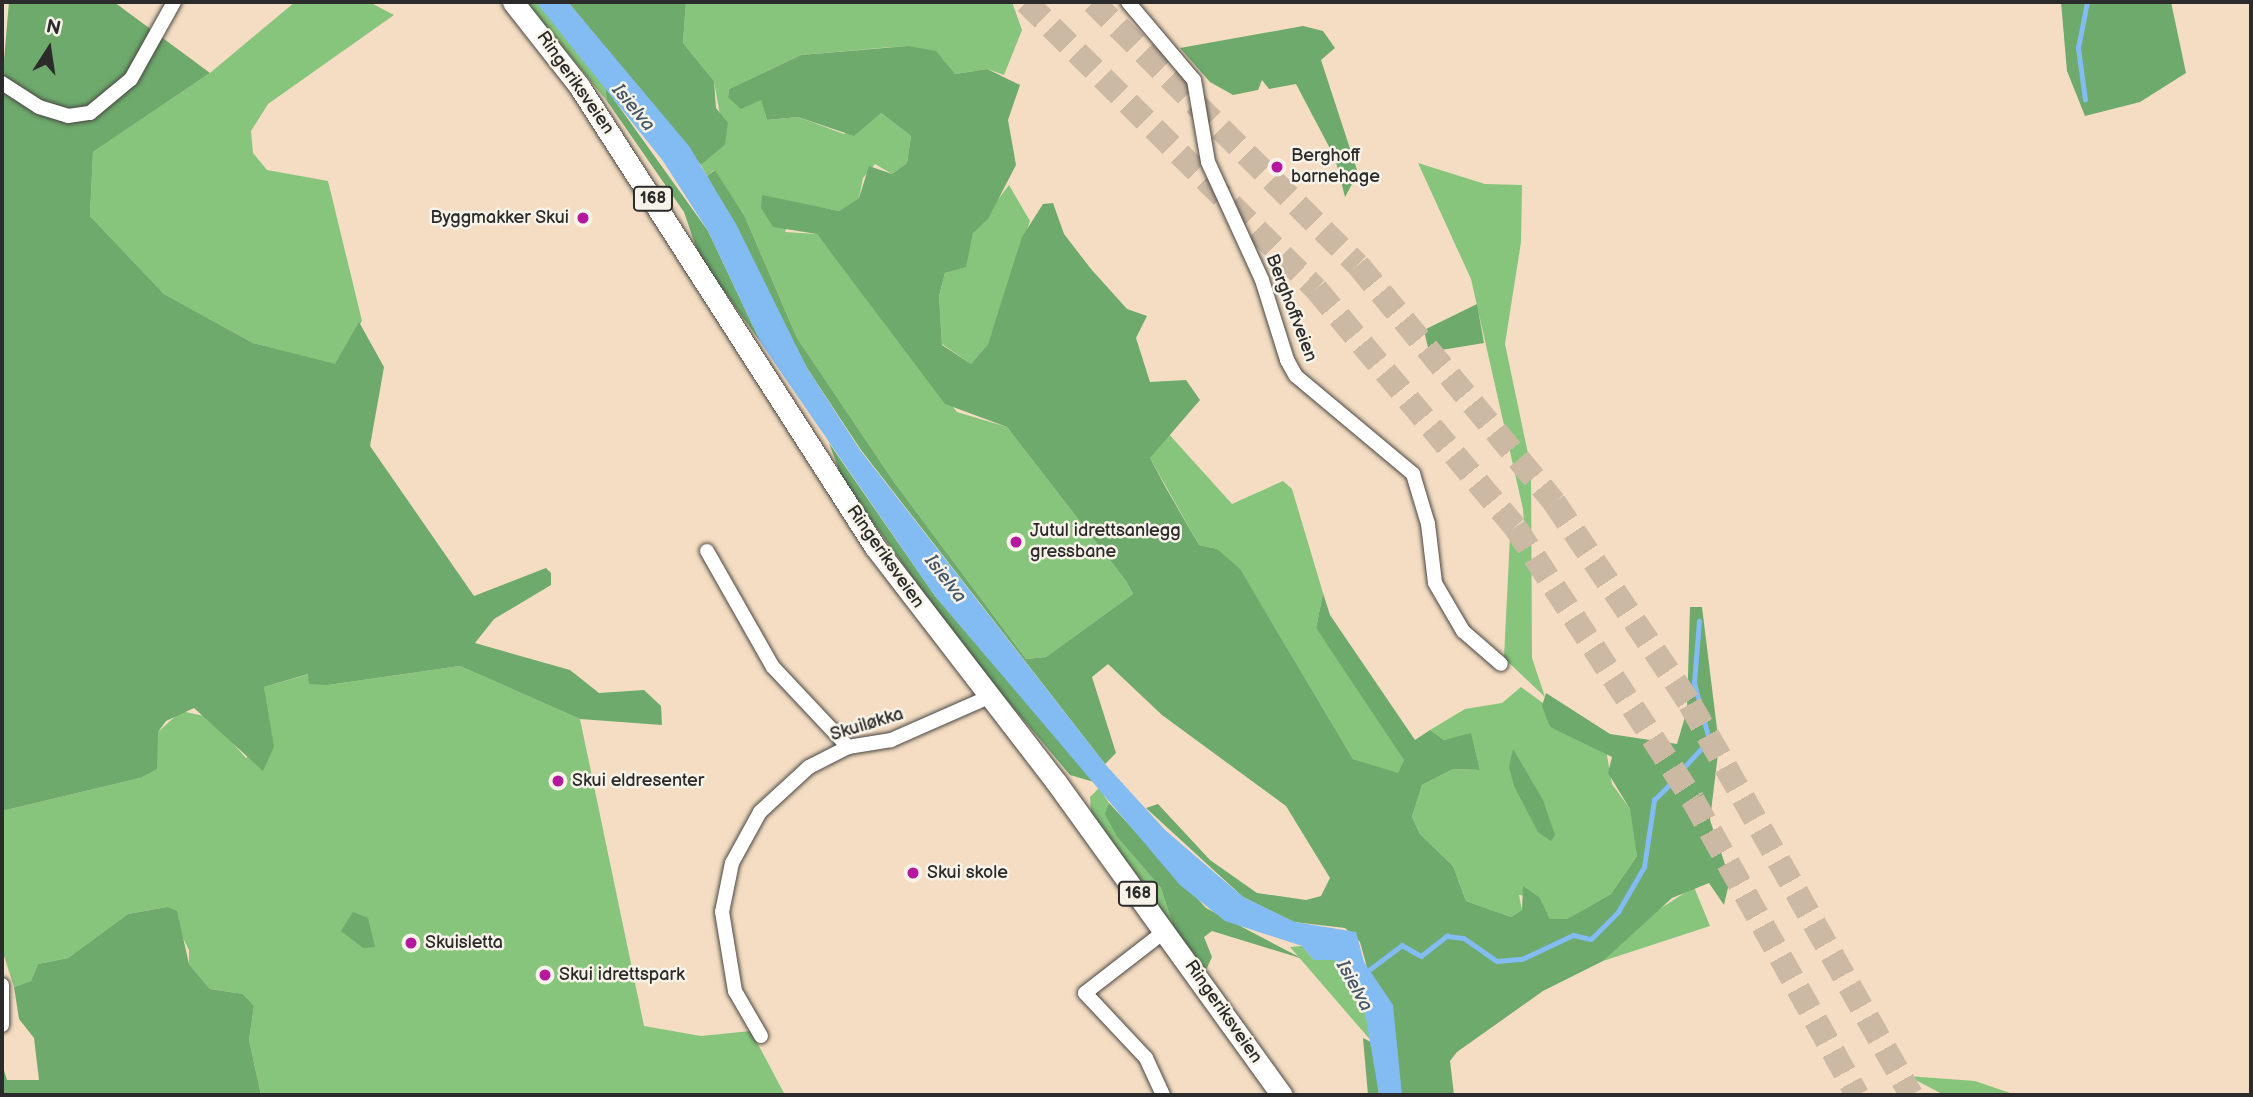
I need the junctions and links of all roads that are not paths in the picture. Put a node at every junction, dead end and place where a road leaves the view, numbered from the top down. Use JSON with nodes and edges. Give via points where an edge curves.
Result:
{"nodes":[{"id":1,"x":174,"y":2,"type":"edge"},
{"id":2,"x":513,"y":2,"type":"edge"},
{"id":3,"x":1128,"y":2,"type":"edge"},
{"id":4,"x":2,"y":83,"type":"edge"},
{"id":5,"x":707,"y":551,"type":"dead end"},
{"id":6,"x":1501,"y":664,"type":"dead end"},
{"id":7,"x":989,"y":697,"type":"junction"},
{"id":8,"x":848,"y":747,"type":"junction"},
{"id":9,"x":1165,"y":931,"type":"junction"},
{"id":10,"x":2,"y":985,"type":"edge"},
{"id":11,"x":2,"y":1025,"type":"edge"},
{"id":12,"x":761,"y":1036,"type":"dead end"},
{"id":13,"x":1163,"y":1095,"type":"edge"},
{"id":14,"x":1282,"y":1095,"type":"edge"}],
"edges":[{"from":1,"to":4,"type":"street","via":[[131,79],[90,113],[68,116],[39,107]]},
{"from":2,"to":7,"type":"main road","name":"Ringeriksveien","number":"168","via":[[579,86],[875,547]]},
{"from":3,"to":6,"type":"street","name":"Berghoffveien","via":[[1194,80],[1208,162],[1262,280],[1296,376],[1413,474],[1428,524],[1435,583],[1463,631]]},
{"from":5,"to":8,"type":"street","via":[[773,667]]},
{"from":7,"to":8,"type":"street","name":"Skuiløkka","via":[[891,740]]},
{"from":7,"to":9,"type":"main road","name":"Ringeriksveien","number":"168"},
{"from":8,"to":12,"type":"street","name":"Skuiløkka","via":[[790,782],[760,812],[732,863],[722,912],[725,959],[747,1020]]},
{"from":9,"to":13,"type":"street","via":[[1085,993],[1146,1058]]},
{"from":9,"to":14,"type":"main road","name":"Ringeriksveien","number":"168"},
{"from":10,"to":11,"type":"street"}]}
